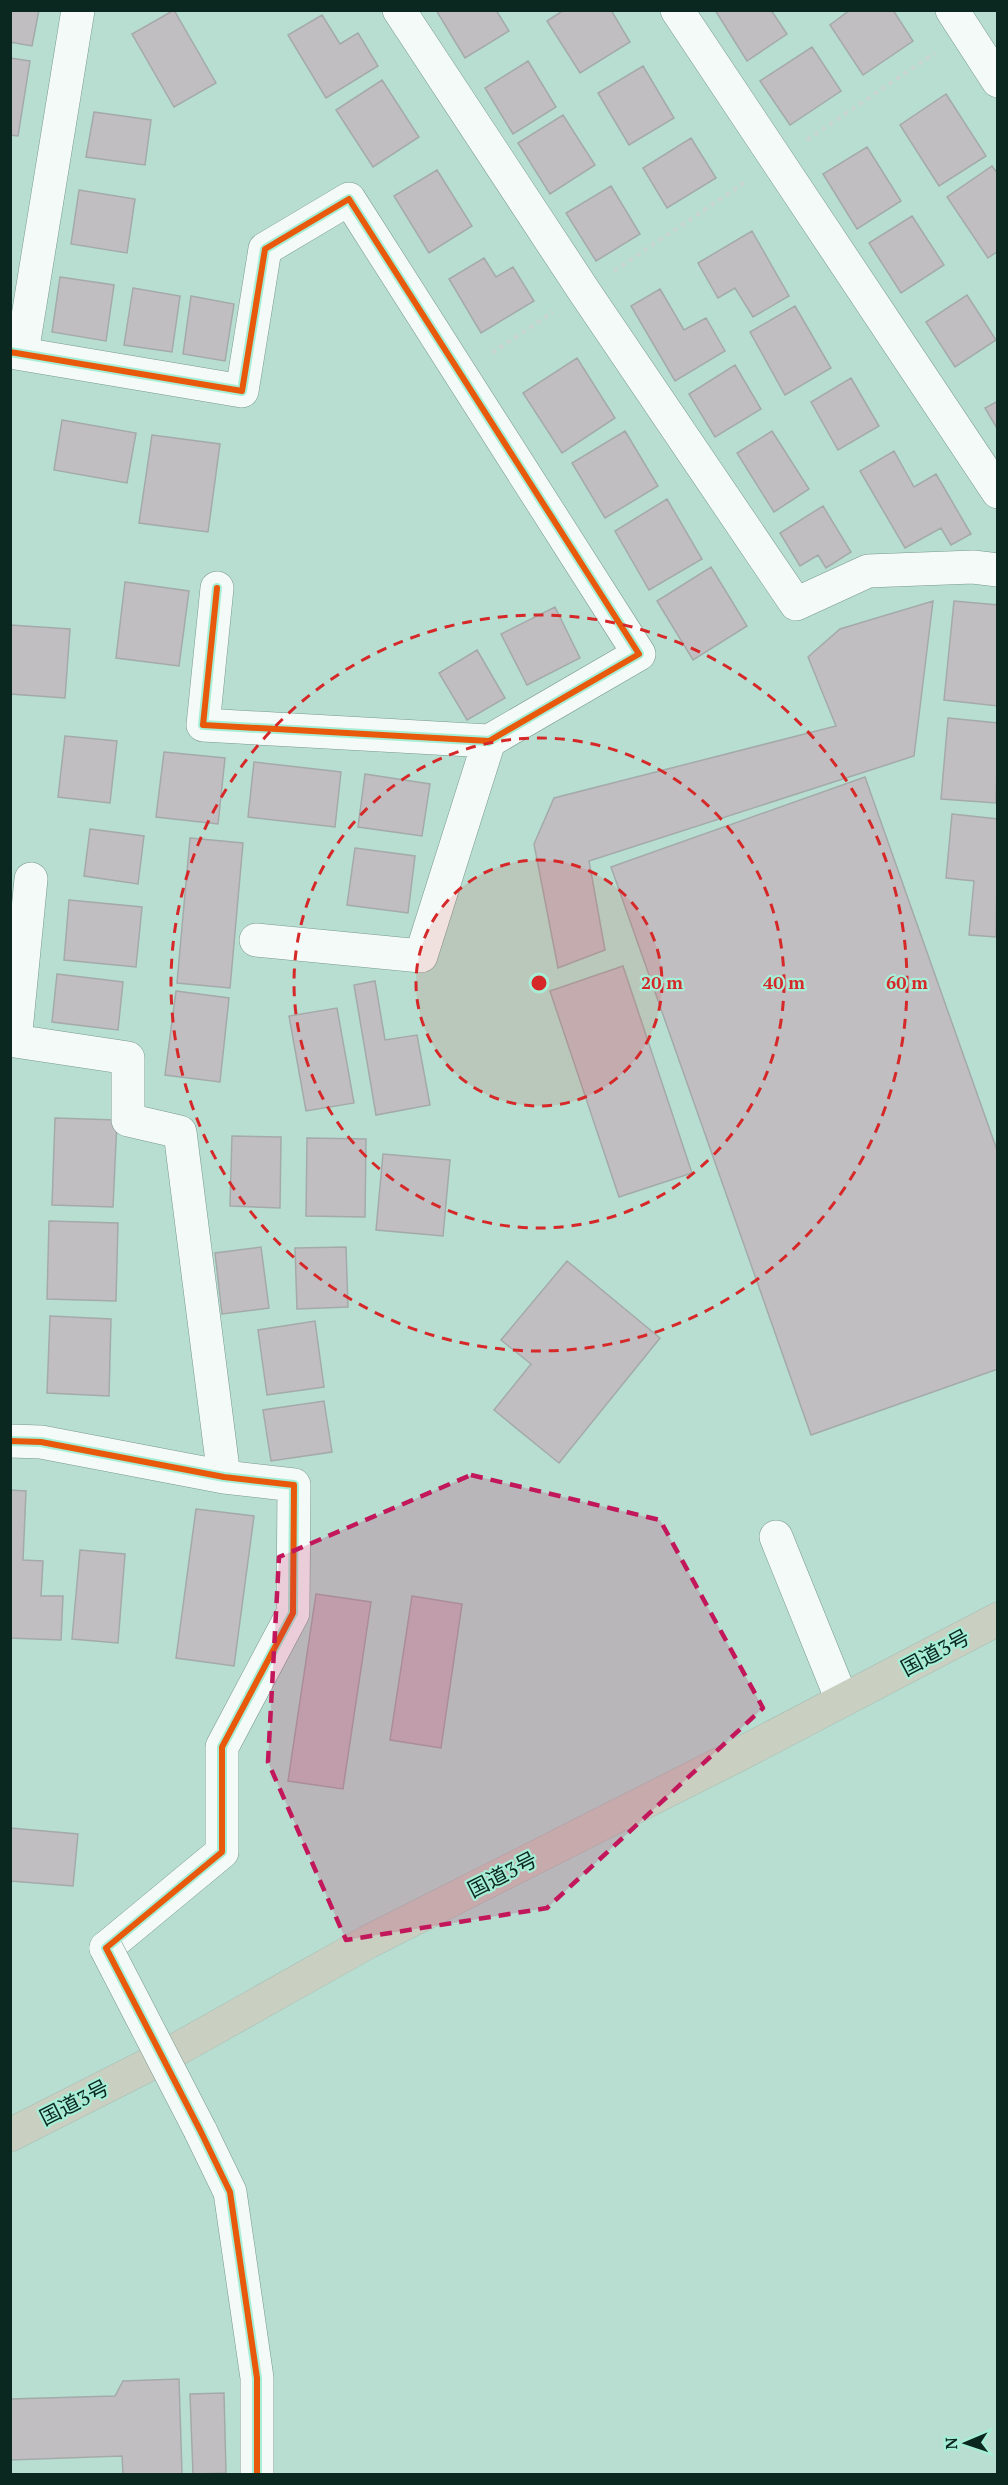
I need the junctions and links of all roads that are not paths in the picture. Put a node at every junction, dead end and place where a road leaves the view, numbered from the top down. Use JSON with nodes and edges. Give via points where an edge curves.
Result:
{"nodes":[{"id":1,"x":78,"y":10,"type":"edge"},
{"id":2,"x":399,"y":10,"type":"edge"},
{"id":3,"x":677,"y":10,"type":"edge"},
{"id":4,"x":959,"y":22,"type":"edge"},
{"id":5,"x":998,"y":81,"type":"edge"},
{"id":6,"x":16,"y":353,"type":"edge"},
{"id":7,"x":998,"y":492,"type":"edge"},
{"id":8,"x":998,"y":570,"type":"edge"},
{"id":9,"x":217,"y":588,"type":"dead end"},
{"id":10,"x":489,"y":741,"type":"junction"},
{"id":11,"x":32,"y":879,"type":"dead end"},
{"id":12,"x":256,"y":940,"type":"dead end"},
{"id":13,"x":10,"y":1441,"type":"edge"},
{"id":14,"x":224,"y":1477,"type":"junction"},
{"id":15,"x":776,"y":1537,"type":"dead end"},
{"id":16,"x":998,"y":1619,"type":"edge"},
{"id":17,"x":842,"y":1700,"type":"junction"},
{"id":18,"x":10,"y":2134,"type":"edge"},
{"id":19,"x":257,"y":2475,"type":"edge"}],
"edges":[{"from":1,"to":6,"type":"street"},
{"from":2,"to":8,"type":"street","via":[[796,604],[868,572],[973,567]]},
{"from":3,"to":7,"type":"street"},
{"from":4,"to":5,"type":"street"},
{"from":6,"to":10,"type":"street","via":[[242,391],[265,249],[349,198],[639,654]]},
{"from":9,"to":10,"type":"street","via":[[203,725]]},
{"from":10,"to":12,"type":"street","via":[[421,956]]},
{"from":11,"to":14,"type":"street","via":[[15,1041],[128,1058],[128,1120],[180,1132]]},
{"from":13,"to":14,"type":"street","via":[[41,1442]]},
{"from":14,"to":19,"type":"street","bridge":true,"via":[[294,1485],[293,1612],[222,1747],[222,1852],[106,1948],[230,2192],[257,2378]]},
{"from":15,"to":17,"type":"street"},
{"from":16,"to":17,"type":"highway","name":"国道3号"},
{"from":17,"to":18,"type":"highway","name":"国道3号","via":[[368,1942],[158,2060]]}]}
